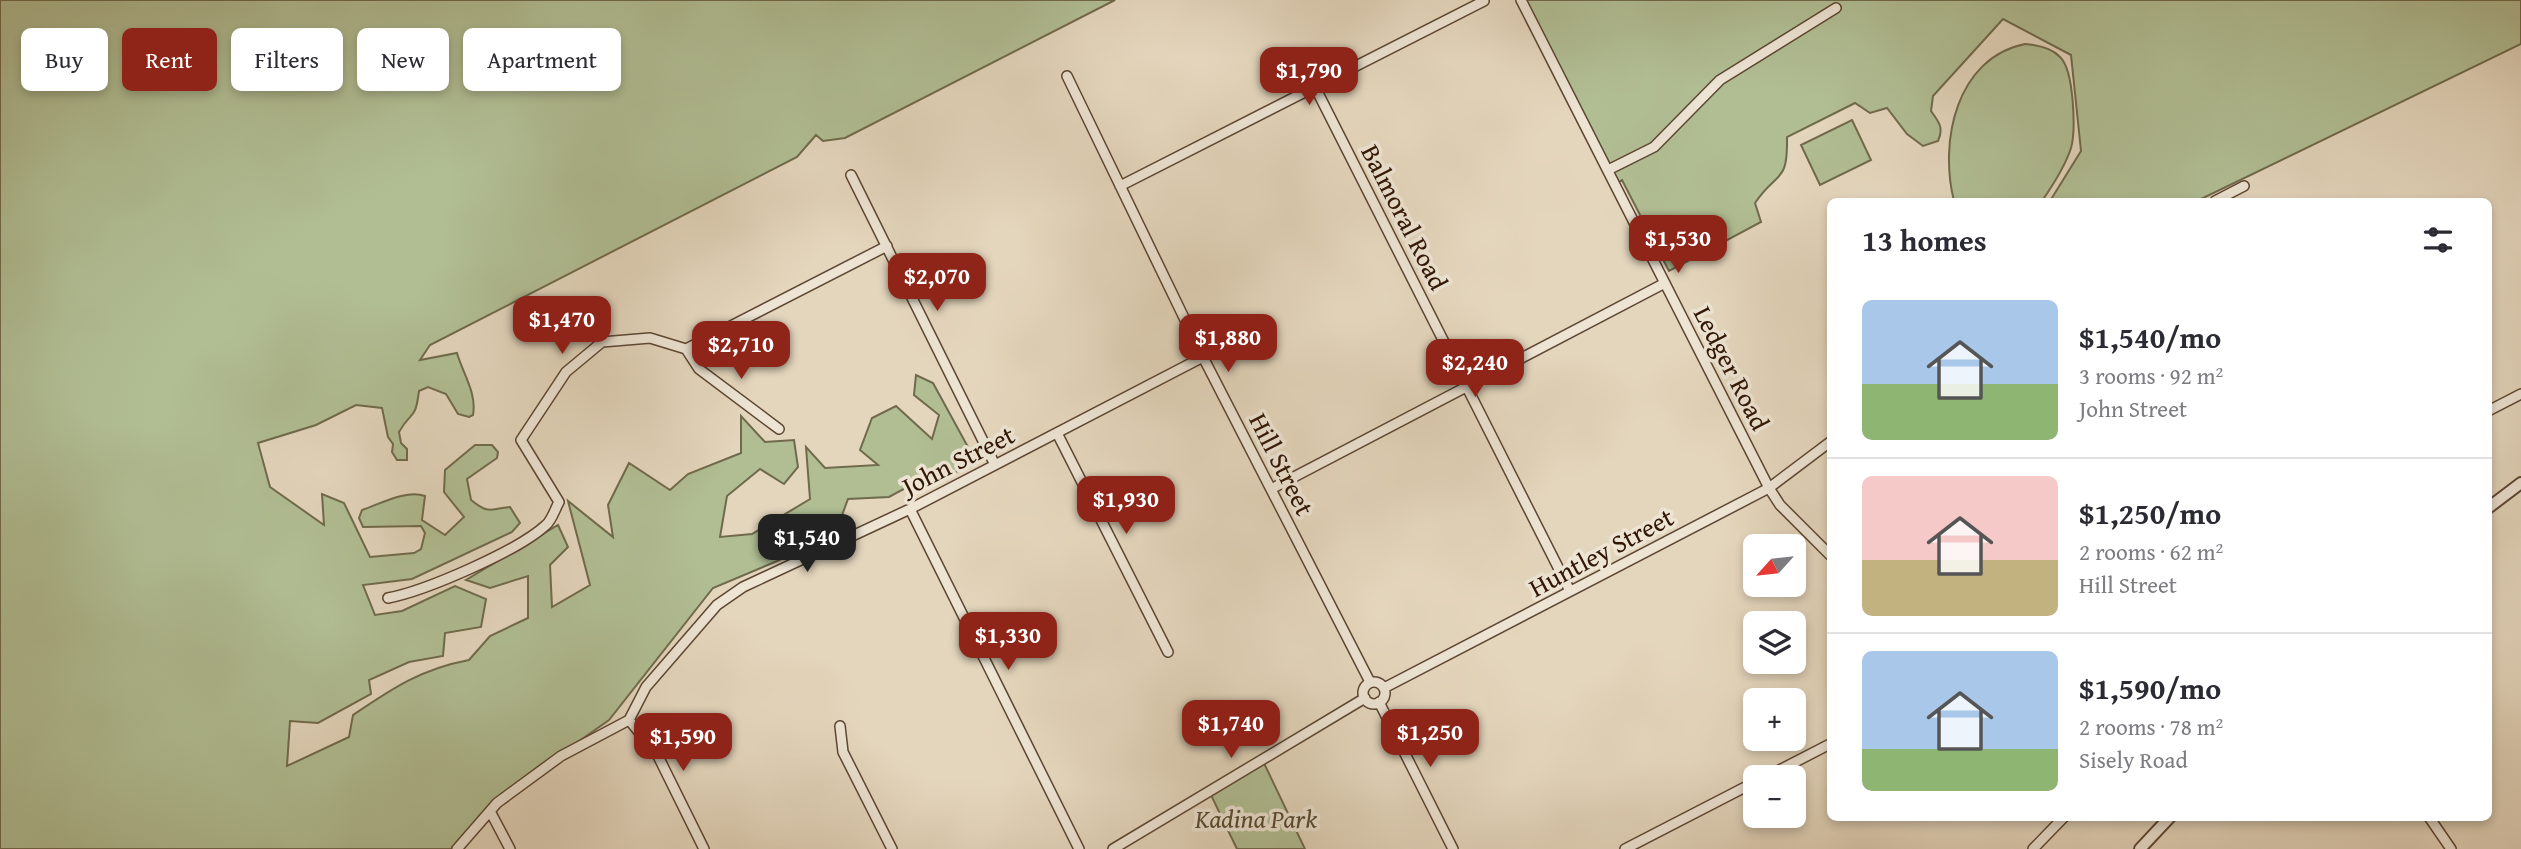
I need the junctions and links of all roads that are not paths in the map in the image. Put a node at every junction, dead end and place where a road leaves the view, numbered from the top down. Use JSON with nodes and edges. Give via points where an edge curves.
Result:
{"nodes":[{"id":1,"x":1521,"y":0,"type":"edge"},
{"id":2,"x":1484,"y":1,"type":"edge"},
{"id":3,"x":1836,"y":8,"type":"dead end"},
{"id":4,"x":1067,"y":76,"type":"dead end"},
{"id":5,"x":1315,"y":87,"type":"junction"},
{"id":6,"x":1608,"y":170,"type":"junction"},
{"id":7,"x":851,"y":175,"type":"dead end"},
{"id":8,"x":1120,"y":186,"type":"junction"},
{"id":9,"x":2244,"y":186,"type":"dead end"},
{"id":10,"x":2221,"y":198,"type":"edge"},
{"id":11,"x":887,"y":246,"type":"junction"},
{"id":12,"x":1665,"y":283,"type":"junction"},
{"id":13,"x":686,"y":349,"type":"junction"},
{"id":14,"x":1203,"y":357,"type":"junction"},
{"id":15,"x":1467,"y":387,"type":"junction"},
{"id":16,"x":2521,"y":394,"type":"edge"},
{"id":17,"x":2492,"y":409,"type":"edge"},
{"id":18,"x":779,"y":429,"type":"dead end"},
{"id":19,"x":1057,"y":433,"type":"junction"},
{"id":20,"x":1827,"y":444,"type":"edge"},
{"id":21,"x":995,"y":465,"type":"junction"},
{"id":22,"x":2521,"y":483,"type":"edge"},
{"id":23,"x":1769,"y":488,"type":"junction"},
{"id":24,"x":1271,"y":489,"type":"junction"},
{"id":25,"x":2492,"y":505,"type":"edge"},
{"id":26,"x":910,"y":509,"type":"junction"},
{"id":27,"x":1827,"y":552,"type":"edge"},
{"id":28,"x":1570,"y":592,"type":"junction"},
{"id":29,"x":388,"y":598,"type":"dead end"},
{"id":30,"x":1168,"y":652,"type":"dead end"},
{"id":31,"x":1370,"y":682,"type":"junction"},
{"id":32,"x":1384,"y":688,"type":"junction"},
{"id":33,"x":1365,"y":698,"type":"junction"},
{"id":34,"x":1379,"y":702,"type":"junction"},
{"id":35,"x":628,"y":720,"type":"junction"},
{"id":36,"x":840,"y":726,"type":"dead end"},
{"id":37,"x":1827,"y":746,"type":"edge"},
{"id":38,"x":1789,"y":765,"type":"edge"},
{"id":39,"x":1743,"y":788,"type":"edge"},
{"id":40,"x":490,"y":811,"type":"junction"},
{"id":41,"x":2060,"y":821,"type":"edge"},
{"id":42,"x":2166,"y":821,"type":"edge"},
{"id":43,"x":2432,"y":821,"type":"edge"},
{"id":44,"x":457,"y":849,"type":"edge"},
{"id":45,"x":510,"y":849,"type":"edge"},
{"id":46,"x":704,"y":849,"type":"edge"},
{"id":47,"x":892,"y":849,"type":"edge"},
{"id":48,"x":1079,"y":849,"type":"edge"},
{"id":49,"x":1113,"y":849,"type":"edge"},
{"id":50,"x":1453,"y":849,"type":"edge"},
{"id":51,"x":1625,"y":849,"type":"edge"},
{"id":52,"x":2033,"y":849,"type":"edge"},
{"id":53,"x":2140,"y":849,"type":"edge"},
{"id":54,"x":2451,"y":849,"type":"edge"}],
"edges":[{"from":1,"to":6,"type":"street","name":"Ledger Road"},
{"from":2,"to":5,"type":"street"},
{"from":3,"to":6,"type":"street","via":[[1720,80],[1654,147]]},
{"from":4,"to":8,"type":"street","name":"Hill Street"},
{"from":5,"to":8,"type":"street"},
{"from":5,"to":15,"type":"street","name":"Balmoral Road"},
{"from":6,"to":12,"type":"street","name":"Ledger Road"},
{"from":7,"to":11,"type":"street"},
{"from":8,"to":14,"type":"street","name":"Hill Street"},
{"from":9,"to":10,"type":"street"},
{"from":11,"to":13,"type":"street"},
{"from":11,"to":21,"type":"street"},
{"from":12,"to":15,"type":"street"},
{"from":12,"to":23,"type":"street","name":"Ledger Road"},
{"from":13,"to":18,"type":"street","via":[[699,369]]},
{"from":13,"to":29,"type":"street","via":[[650,338],[602,342],[566,372],[521,440],[559,502],[547,524],[507,549],[412,594]]},
{"from":14,"to":19,"type":"street","name":"John Street"},
{"from":14,"to":24,"type":"street","name":"Hill Street"},
{"from":15,"to":24,"type":"street"},
{"from":15,"to":28,"type":"street","name":"Balmoral Road"},
{"from":16,"to":17,"type":"street"},
{"from":19,"to":21,"type":"street","name":"John Street"},
{"from":19,"to":30,"type":"street"},
{"from":20,"to":23,"type":"street","name":"Huntley Street"},
{"from":21,"to":26,"type":"street","name":"John Street"},
{"from":22,"to":25,"type":"street"},
{"from":23,"to":27,"type":"street","name":"Ledger Road"},
{"from":23,"to":28,"type":"street","name":"Huntley Street"},
{"from":24,"to":31,"type":"street","name":"Hill Street"},
{"from":26,"to":35,"type":"street","name":"John Street","via":[[744,587],[718,605],[646,687]]},
{"from":26,"to":48,"type":"street"},
{"from":28,"to":32,"type":"street","name":"Huntley Street"},
{"from":31,"to":32,"type":"street"},
{"from":31,"to":33,"type":"street","via":[[1364,689]]},
{"from":32,"to":34,"type":"street"},
{"from":33,"to":34,"type":"street"},
{"from":33,"to":49,"type":"street"},
{"from":34,"to":50,"type":"street"},
{"from":35,"to":40,"type":"street","via":[[561,756]]},
{"from":35,"to":46,"type":"street","via":[[657,754]]},
{"from":36,"to":47,"type":"street","via":[[843,752]]},
{"from":37,"to":38,"type":"street"},
{"from":39,"to":51,"type":"street"},
{"from":40,"to":44,"type":"street"},
{"from":40,"to":45,"type":"street"},
{"from":41,"to":52,"type":"street"},
{"from":42,"to":53,"type":"street"},
{"from":43,"to":54,"type":"street"}]}
